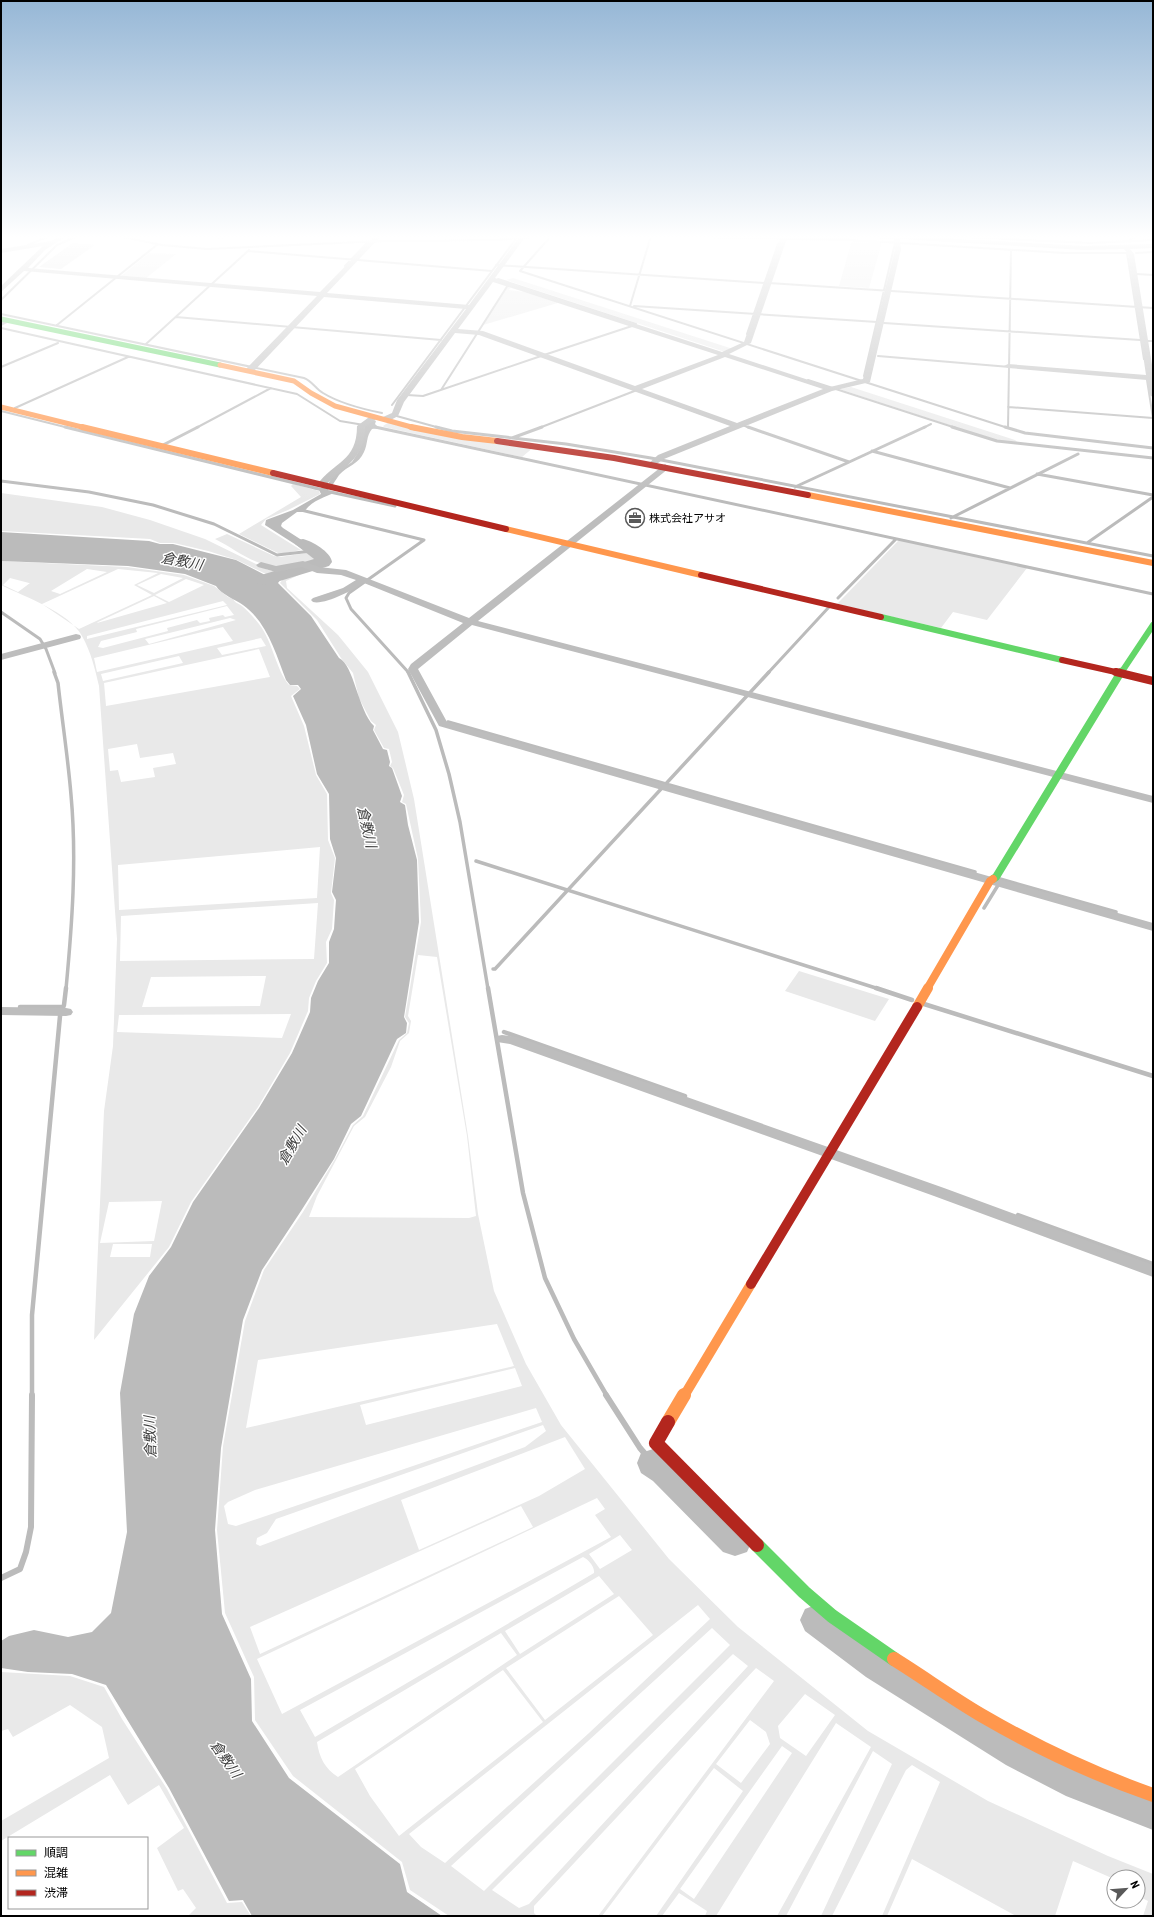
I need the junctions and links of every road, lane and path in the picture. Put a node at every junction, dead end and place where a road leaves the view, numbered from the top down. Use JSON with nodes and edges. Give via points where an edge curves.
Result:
{"nodes":[{"id":1,"x":28,"y":325,"type":"edge"},
{"id":2,"x":292,"y":325,"type":"edge"},
{"id":3,"x":456,"y":325,"type":"edge"},
{"id":4,"x":636,"y":325,"type":"edge"},
{"id":5,"x":753,"y":325,"type":"edge"},
{"id":6,"x":879,"y":325,"type":"edge"},
{"id":7,"x":1143,"y":325,"type":"edge"},
{"id":8,"x":453,"y":331,"type":"junction"},
{"id":9,"x":725,"y":354,"type":"junction"},
{"id":10,"x":1009,"y":366,"type":"dead end"},
{"id":11,"x":253,"y":368,"type":"junction"},
{"id":12,"x":1152,"y":377,"type":"edge"},
{"id":13,"x":830,"y":388,"type":"junction"},
{"id":14,"x":637,"y":389,"type":"junction"},
{"id":15,"x":1153,"y":396,"type":"edge"},
{"id":16,"x":1,"y":407,"type":"edge"},
{"id":17,"x":375,"y":417,"type":"junction"},
{"id":18,"x":391,"y":417,"type":"junction"},
{"id":19,"x":737,"y":425,"type":"junction"},
{"id":20,"x":655,"y":461,"type":"junction"},
{"id":21,"x":666,"y":467,"type":"junction"},
{"id":22,"x":326,"y":486,"type":"junction"},
{"id":23,"x":566,"y":546,"type":"junction"},
{"id":24,"x":1153,"y":563,"type":"edge"},
{"id":25,"x":260,"y":565,"type":"dead end"},
{"id":26,"x":365,"y":581,"type":"junction"},
{"id":27,"x":316,"y":600,"type":"dead end"},
{"id":28,"x":471,"y":622,"type":"junction"},
{"id":29,"x":1153,"y":625,"type":"edge"},
{"id":30,"x":76,"y":637,"type":"dead end"},
{"id":31,"x":1,"y":657,"type":"edge"},
{"id":32,"x":1120,"y":676,"type":"junction"},
{"id":33,"x":1153,"y":681,"type":"edge"},
{"id":34,"x":1059,"y":773,"type":"junction"},
{"id":35,"x":1153,"y":800,"type":"edge"},
{"id":36,"x":996,"y":883,"type":"junction"},
{"id":37,"x":1153,"y":927,"type":"edge"},
{"id":38,"x":1,"y":1011,"type":"edge"},
{"id":39,"x":62,"y":1012,"type":"dead end"},
{"id":40,"x":502,"y":1039,"type":"dead end"},
{"id":41,"x":830,"y":1153,"type":"junction"},
{"id":42,"x":1153,"y":1271,"type":"edge"},
{"id":43,"x":1153,"y":1796,"type":"edge"}],
"edges":[{"from":1,"to":11,"type":"street"},
{"from":2,"to":11,"type":"street"},
{"from":3,"to":8,"type":"street"},
{"from":4,"to":9,"type":"street"},
{"from":5,"to":9,"type":"street","via":[[746,344]]},
{"from":6,"to":13,"type":"street","via":[[865,382]]},
{"from":7,"to":12,"type":"street"},
{"from":8,"to":14,"type":"street","via":[[476,333]]},
{"from":8,"to":18,"type":"street"},
{"from":9,"to":13,"type":"street"},
{"from":9,"to":14,"type":"street"},
{"from":10,"to":12,"type":"street"},
{"from":11,"to":17,"type":"street","via":[[297,382],[323,400]]},
{"from":12,"to":15,"type":"street"},
{"from":13,"to":19,"type":"street"},
{"from":14,"to":19,"type":"street"},
{"from":16,"to":22,"type":"street"},
{"from":17,"to":18,"type":"street"},
{"from":17,"to":22,"type":"street","via":[[362,425],[356,452],[347,463],[330,475]]},
{"from":18,"to":20,"type":"street","via":[[448,435]]},
{"from":19,"to":20,"type":"street"},
{"from":20,"to":21,"type":"street"},
{"from":21,"to":23,"type":"street"},
{"from":21,"to":24,"type":"street"},
{"from":22,"to":23,"type":"street"},
{"from":23,"to":28,"type":"street"},
{"from":23,"to":32,"type":"street"},
{"from":25,"to":26,"type":"street","via":[[276,569],[300,564],[317,570],[343,572]]},
{"from":26,"to":27,"type":"street"},
{"from":26,"to":28,"type":"street"},
{"from":28,"to":34,"type":"street"},
{"from":28,"to":36,"type":"street","via":[[413,669],[443,724]]},
{"from":29,"to":32,"type":"street"},
{"from":30,"to":31,"type":"street"},
{"from":32,"to":33,"type":"street"},
{"from":32,"to":34,"type":"street"},
{"from":34,"to":35,"type":"street"},
{"from":34,"to":36,"type":"street","via":[[996,877]]},
{"from":36,"to":37,"type":"street"},
{"from":36,"to":41,"type":"street","via":[[966,925]]},
{"from":38,"to":39,"type":"street"},
{"from":40,"to":41,"type":"street","via":[[512,1040]]},
{"from":41,"to":42,"type":"street"},
{"from":41,"to":43,"type":"street","via":[[656,1443],[804,1592],[864,1639],[994,1723],[1068,1761]]}]}
